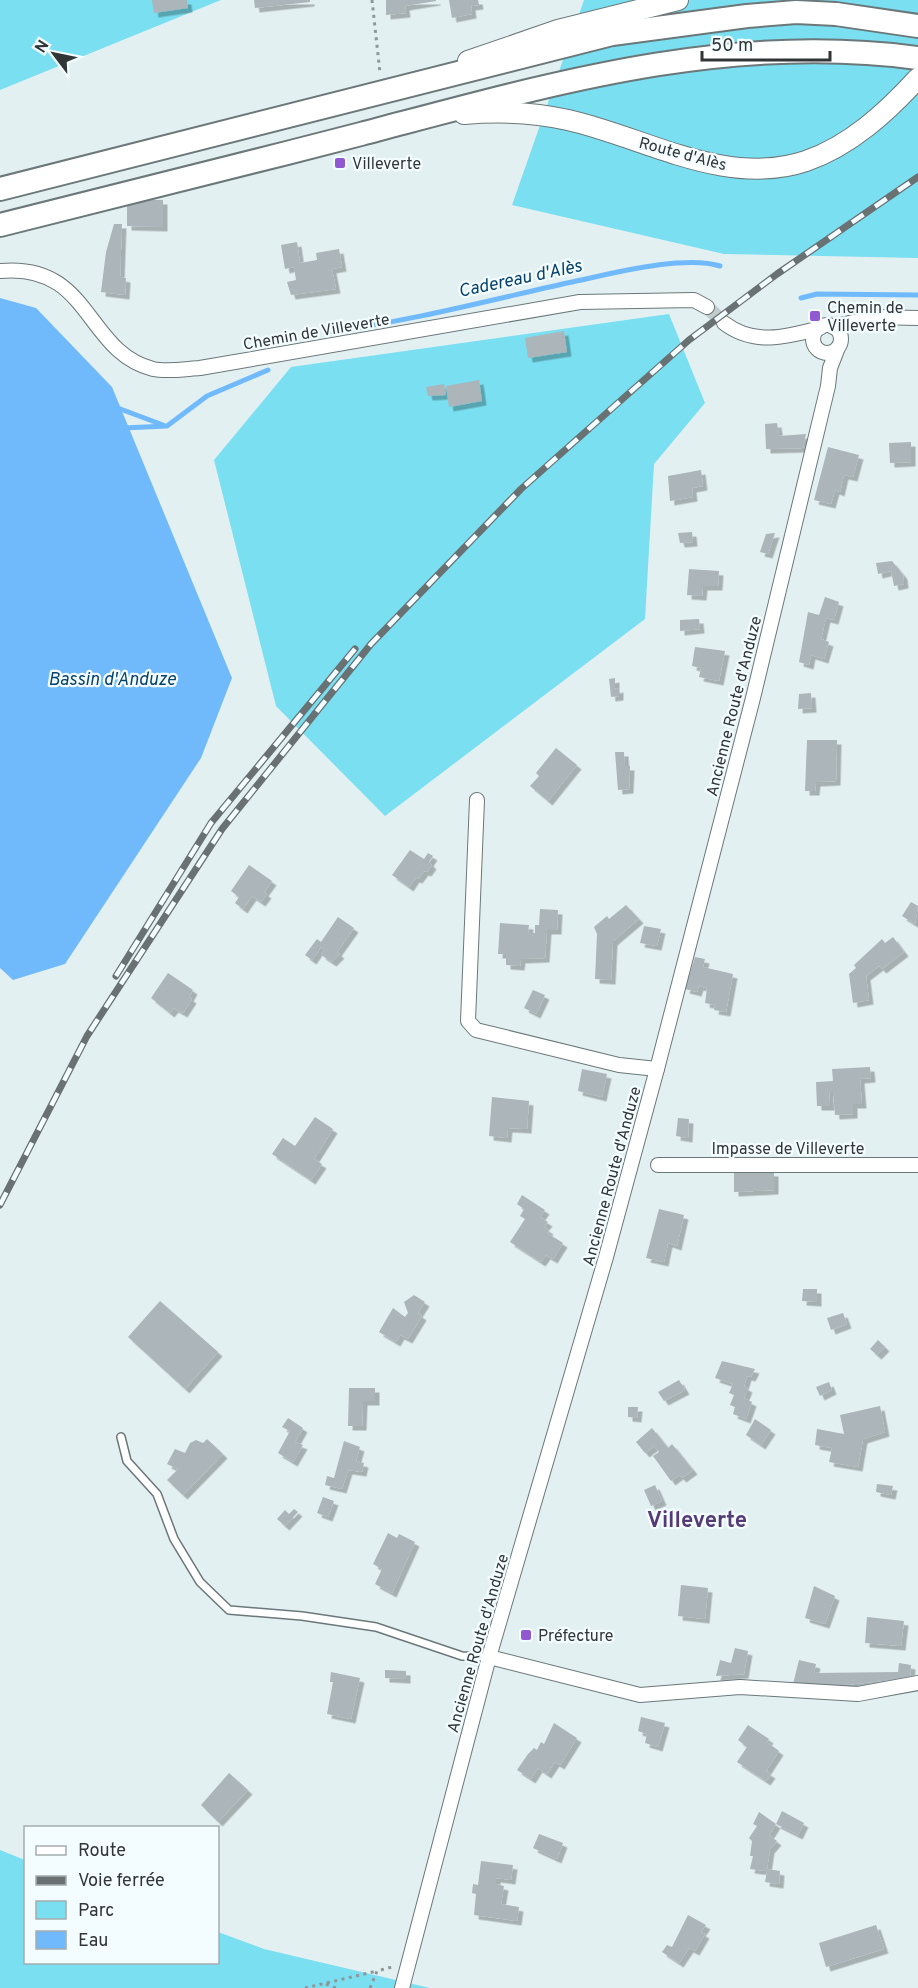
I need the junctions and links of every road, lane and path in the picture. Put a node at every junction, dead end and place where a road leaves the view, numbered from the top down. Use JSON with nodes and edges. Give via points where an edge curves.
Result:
{"nodes":[{"id":1,"x":372,"y":0,"type":"edge"},
{"id":2,"x":678,"y":0,"type":"edge"},
{"id":3,"x":918,"y":26,"type":"edge"},
{"id":4,"x":918,"y":58,"type":"edge"},
{"id":5,"x":918,"y":78,"type":"edge"},
{"id":6,"x":383,"y":90,"type":"junction"},
{"id":7,"x":423,"y":118,"type":"junction"},
{"id":8,"x":0,"y":189,"type":"edge"},
{"id":9,"x":0,"y":225,"type":"edge"},
{"id":10,"x":0,"y":271,"type":"edge"},
{"id":11,"x":707,"y":307,"type":"tunnel mouth"},
{"id":12,"x":918,"y":318,"type":"edge"},
{"id":13,"x":724,"y":323,"type":"tunnel mouth"},
{"id":14,"x":784,"y":336,"type":"junction"},
{"id":15,"x":828,"y":340,"type":"junction"},
{"id":16,"x":477,"y":800,"type":"dead end"},
{"id":17,"x":657,"y":1069,"type":"junction"},
{"id":18,"x":918,"y":1164,"type":"edge"},
{"id":19,"x":658,"y":1165,"type":"dead end"},
{"id":20,"x":121,"y":1437,"type":"dead end"},
{"id":21,"x":489,"y":1657,"type":"junction"},
{"id":22,"x":918,"y":1683,"type":"edge"},
{"id":23,"x":409,"y":1962,"type":"junction"},
{"id":24,"x":377,"y":1971,"type":"junction"},
{"id":25,"x":325,"y":1983,"type":"junction"},
{"id":26,"x":305,"y":1988,"type":"edge"},
{"id":27,"x":336,"y":1988,"type":"edge"},
{"id":28,"x":370,"y":1988,"type":"edge"},
{"id":29,"x":402,"y":1988,"type":"edge"}],
"edges":[{"from":1,"to":6,"type":"path"},
{"from":2,"to":6,"type":"main road","via":[[558,30]]},
{"from":3,"to":6,"type":"main road","via":[[836,14],[747,16],[612,34]]},
{"from":4,"to":7,"type":"main road","via":[[815,49],[719,55],[537,86]]},
{"from":5,"to":7,"type":"main road","name":"Route d'Alès","via":[[842,144],[803,162],[755,168],[707,162],[578,123],[534,114],[504,111]]},
{"from":6,"to":8,"type":"main road"},
{"from":7,"to":9,"type":"main road"},
{"from":10,"to":11,"type":"street","name":"Chemin de Villeverte","via":[[33,271],[49,277],[74,296],[114,344],[154,369],[200,368],[580,302],[694,300]]},
{"from":12,"to":15,"type":"street","via":[[873,316],[852,323]]},
{"from":13,"to":14,"type":"street","via":[[748,337]]},
{"from":14,"to":15,"type":"street"},
{"from":14,"to":15,"type":"street"},
{"from":15,"to":17,"type":"street","name":"Ancienne Route d'Anduze","via":[[828,386],[756,686]]},
{"from":16,"to":17,"type":"street","via":[[468,1021],[476,1030],[619,1065]]},
{"from":17,"to":21,"type":"street","name":"Ancienne Route d'Anduze"},
{"from":18,"to":19,"type":"street","name":"Impasse de Villeverte"},
{"from":20,"to":21,"type":"lane","via":[[127,1461],[157,1494],[174,1539],[200,1582],[229,1610],[376,1627],[462,1656]]},
{"from":21,"to":22,"type":"street","via":[[640,1695],[740,1688],[858,1694]]},
{"from":21,"to":23,"type":"street","name":"Ancienne Route d'Anduze"},
{"from":23,"to":24,"type":"path"},
{"from":23,"to":29,"type":"street","name":"Ancienne Route d'Anduze"},
{"from":24,"to":25,"type":"path"},
{"from":24,"to":28,"type":"path"},
{"from":25,"to":26,"type":"path"},
{"from":25,"to":27,"type":"path"}]}
